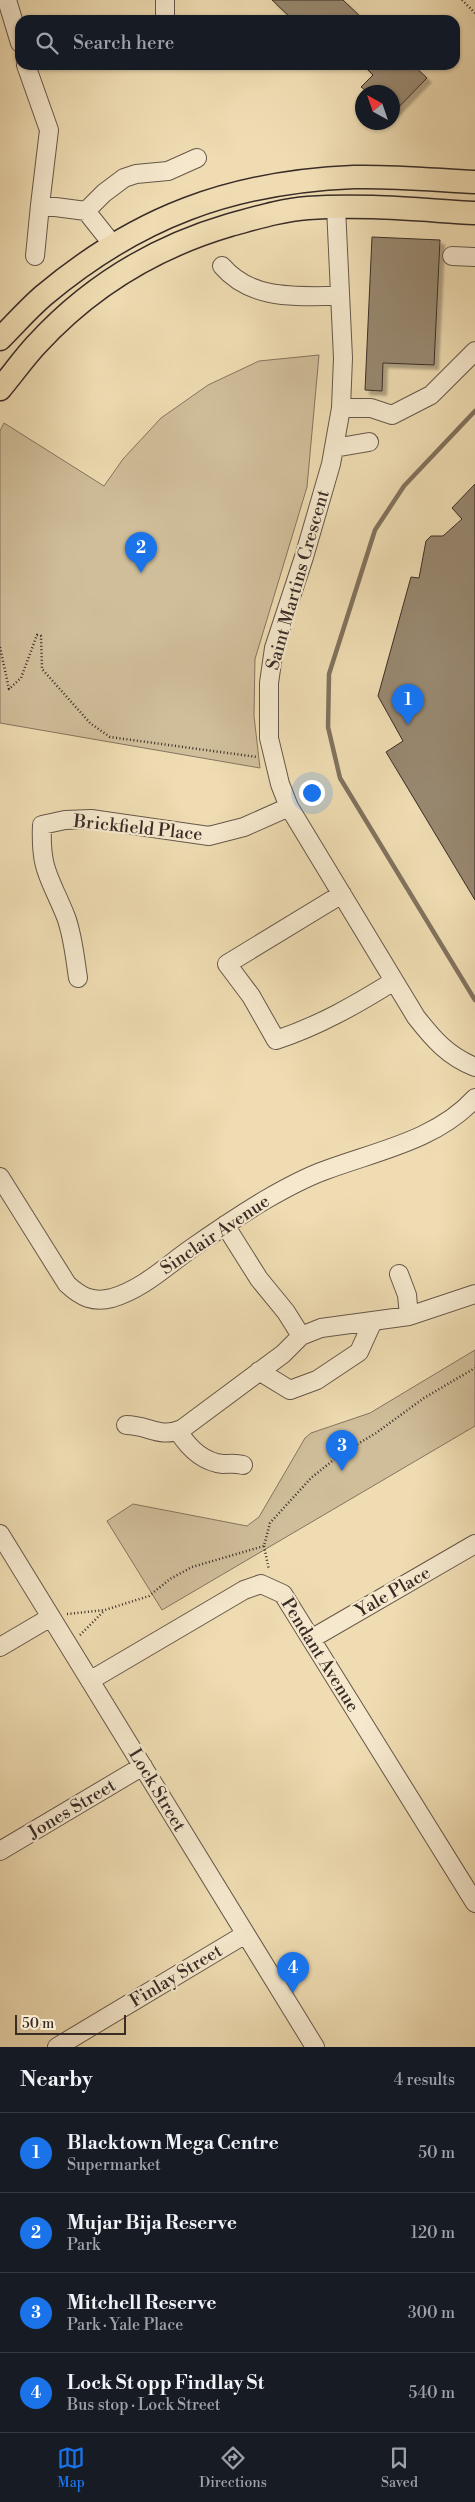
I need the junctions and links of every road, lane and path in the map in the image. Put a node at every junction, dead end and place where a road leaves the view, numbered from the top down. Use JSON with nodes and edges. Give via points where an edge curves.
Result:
{"nodes":[{"id":1,"x":8,"y":0,"type":"edge"},
{"id":2,"x":165,"y":0,"type":"edge"},
{"id":3,"x":462,"y":0,"type":"edge"},
{"id":4,"x":475,"y":13,"type":"edge"},
{"id":5,"x":165,"y":15,"type":"edge"},
{"id":6,"x":15,"y":25,"type":"edge"},
{"id":7,"x":28,"y":70,"type":"edge"},
{"id":8,"x":197,"y":158,"type":"dead end"},
{"id":9,"x":475,"y":182,"type":"edge"},
{"id":10,"x":40,"y":205,"type":"junction"},
{"id":11,"x":336,"y":207,"type":"junction"},
{"id":12,"x":86,"y":211,"type":"junction"},
{"id":13,"x":475,"y":213,"type":"edge"},
{"id":14,"x":113,"y":245,"type":"junction"},
{"id":15,"x":35,"y":256,"type":"dead end"},
{"id":16,"x":452,"y":256,"type":"dead end"},
{"id":17,"x":475,"y":258,"type":"edge"},
{"id":18,"x":222,"y":266,"type":"dead end"},
{"id":19,"x":340,"y":296,"type":"junction"},
{"id":20,"x":0,"y":339,"type":"edge"},
{"id":21,"x":475,"y":351,"type":"edge"},
{"id":22,"x":0,"y":389,"type":"edge"},
{"id":23,"x":341,"y":408,"type":"junction"},
{"id":24,"x":369,"y":442,"type":"dead end"},
{"id":25,"x":334,"y":448,"type":"junction"},
{"id":26,"x":0,"y":647,"type":"edge"},
{"id":27,"x":273,"y":758,"type":"junction"},
{"id":28,"x":289,"y":807,"type":"junction"},
{"id":29,"x":342,"y":894,"type":"junction"},
{"id":30,"x":78,"y":978,"type":"dead end"},
{"id":31,"x":394,"y":981,"type":"junction"},
{"id":32,"x":475,"y":1068,"type":"edge"},
{"id":33,"x":475,"y":1098,"type":"edge"},
{"id":34,"x":0,"y":1177,"type":"edge"},
{"id":35,"x":230,"y":1221,"type":"junction"},
{"id":36,"x":399,"y":1274,"type":"dead end"},
{"id":37,"x":475,"y":1294,"type":"edge"},
{"id":38,"x":409,"y":1316,"type":"junction"},
{"id":39,"x":373,"y":1321,"type":"junction"},
{"id":40,"x":301,"y":1336,"type":"junction"},
{"id":41,"x":475,"y":1368,"type":"edge"},
{"id":42,"x":259,"y":1371,"type":"junction"},
{"id":43,"x":126,"y":1425,"type":"dead end"},
{"id":44,"x":178,"y":1431,"type":"junction"},
{"id":45,"x":243,"y":1465,"type":"dead end"},
{"id":46,"x":0,"y":1534,"type":"edge"},
{"id":47,"x":475,"y":1544,"type":"edge"},
{"id":48,"x":264,"y":1546,"type":"junction"},
{"id":49,"x":274,"y":1589,"type":"junction"},
{"id":50,"x":105,"y":1610,"type":"junction"},
{"id":51,"x":58,"y":1616,"type":"junction"},
{"id":52,"x":79,"y":1636,"type":"dead end"},
{"id":53,"x":311,"y":1639,"type":"junction"},
{"id":54,"x":0,"y":1648,"type":"edge"},
{"id":55,"x":91,"y":1680,"type":"junction"},
{"id":56,"x":143,"y":1766,"type":"junction"},
{"id":57,"x":0,"y":1851,"type":"edge"},
{"id":58,"x":475,"y":1903,"type":"edge"},
{"id":59,"x":244,"y":1935,"type":"junction"},
{"id":60,"x":57,"y":2047,"type":"edge"},
{"id":61,"x":315,"y":2047,"type":"edge"}],
"edges":[{"from":1,"to":6,"type":"street"},
{"from":2,"to":5,"type":"street"},
{"from":3,"to":4,"type":"path"},
{"from":7,"to":10,"type":"street","via":[[49,130]]},
{"from":8,"to":12,"type":"street","via":[[168,171],[124,178]]},
{"from":9,"to":14,"type":"main road","via":[[355,177],[292,182],[219,197],[157,220]]},
{"from":10,"to":12,"type":"street"},
{"from":10,"to":15,"type":"street"},
{"from":11,"to":13,"type":"main road"},
{"from":11,"to":19,"type":"street","name":"Saint Martins Crescent"},
{"from":11,"to":22,"type":"main road","via":[[270,214],[211,231],[175,244],[133,266],[72,310],[35,345]]},
{"from":12,"to":14,"type":"street"},
{"from":14,"to":20,"type":"main road","via":[[42,297]]},
{"from":16,"to":17,"type":"street"},
{"from":18,"to":19,"type":"street","via":[[231,277],[254,290],[281,296]]},
{"from":19,"to":23,"type":"street","name":"Saint Martins Crescent"},
{"from":21,"to":23,"type":"street","via":[[431,395],[392,415],[371,408]]},
{"from":23,"to":25,"type":"street","name":"Saint Martins Crescent"},
{"from":24,"to":25,"type":"street"},
{"from":25,"to":27,"type":"street","name":"Saint Martins Crescent","via":[[304,558],[274,648],[267,716]]},
{"from":26,"to":27,"type":"path","via":[[9,689],[22,678],[37,635],[41,636],[42,669],[90,722],[110,737]]},
{"from":27,"to":28,"type":"street","name":"Saint Martins Crescent"},
{"from":28,"to":29,"type":"street","name":"Saint Martins Crescent"},
{"from":28,"to":30,"type":"street","name":"Brickfield Place","via":[[244,827],[209,836],[91,819],[42,825],[43,865],[66,918]]},
{"from":29,"to":31,"type":"street","name":"Saint Martins Crescent"},
{"from":29,"to":31,"type":"street","via":[[227,964],[251,996],[276,1040],[302,1032]]},
{"from":31,"to":32,"type":"street","name":"Saint Martins Crescent","via":[[430,1037],[449,1054]]},
{"from":33,"to":35,"type":"street","name":"Sinclair Avenue","via":[[460,1114],[413,1140],[324,1170]]},
{"from":34,"to":35,"type":"street","name":"Sinclair Avenue","via":[[58,1272],[78,1294],[88,1298],[112,1298],[145,1283]]},
{"from":35,"to":40,"type":"street","via":[[267,1272]]},
{"from":36,"to":38,"type":"street","via":[[407,1295]]},
{"from":37,"to":38,"type":"street"},
{"from":38,"to":39,"type":"street"},
{"from":39,"to":40,"type":"street","via":[[321,1328]]},
{"from":39,"to":42,"type":"street","via":[[360,1352],[306,1385],[290,1390]]},
{"from":40,"to":42,"type":"street"},
{"from":41,"to":48,"type":"path","via":[[340,1454],[311,1478],[270,1524]]},
{"from":42,"to":44,"type":"street"},
{"from":43,"to":44,"type":"street","via":[[163,1434]]},
{"from":44,"to":45,"type":"street","via":[[191,1449],[208,1460]]},
{"from":46,"to":51,"type":"street","name":"Lock Street"},
{"from":47,"to":53,"type":"street","name":"Yale Place"},
{"from":48,"to":49,"type":"path"},
{"from":48,"to":50,"type":"path","via":[[192,1566],[149,1596]]},
{"from":49,"to":53,"type":"street","name":"Pendant Avenue","via":[[283,1594]]},
{"from":49,"to":55,"type":"street","name":"Pendant Avenue","via":[[262,1584],[244,1590]]},
{"from":50,"to":51,"type":"path"},
{"from":50,"to":52,"type":"path"},
{"from":51,"to":54,"type":"street"},
{"from":51,"to":55,"type":"street","name":"Lock Street"},
{"from":53,"to":58,"type":"street","name":"Pendant Avenue"},
{"from":55,"to":56,"type":"street","name":"Lock Street"},
{"from":56,"to":57,"type":"street","name":"Jones Street"},
{"from":56,"to":59,"type":"street","name":"Lock Street"},
{"from":59,"to":60,"type":"street","name":"Finlay Street"},
{"from":59,"to":61,"type":"street","name":"Lock Street"}]}
